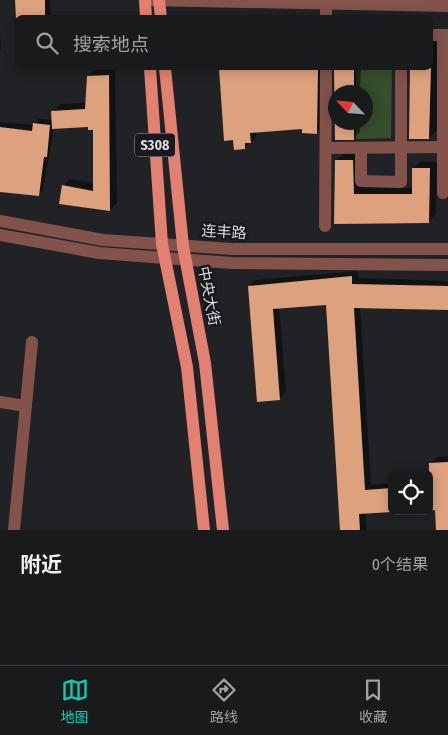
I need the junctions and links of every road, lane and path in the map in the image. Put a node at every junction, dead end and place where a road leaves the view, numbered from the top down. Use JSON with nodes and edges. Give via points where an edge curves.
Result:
{"nodes":[{"id":1,"x":145,"y":0,"type":"edge"},
{"id":2,"x":159,"y":0,"type":"edge"},
{"id":3,"x":448,"y":6,"type":"edge"},
{"id":4,"x":326,"y":11,"type":"edge"},
{"id":5,"x":146,"y":15,"type":"edge"},
{"id":6,"x":161,"y":15,"type":"edge"},
{"id":7,"x":441,"y":35,"type":"edge"},
{"id":8,"x":150,"y":70,"type":"edge"},
{"id":9,"x":165,"y":70,"type":"edge"},
{"id":10,"x":326,"y":70,"type":"edge"},
{"id":11,"x":402,"y":70,"type":"edge"},
{"id":12,"x":326,"y":148,"type":"junction"},
{"id":13,"x":361,"y":148,"type":"junction"},
{"id":14,"x":401,"y":148,"type":"junction"},
{"id":15,"x":445,"y":148,"type":"edge"},
{"id":16,"x":443,"y":193,"type":"dead end"},
{"id":17,"x":0,"y":222,"type":"edge"},
{"id":18,"x":325,"y":226,"type":"dead end"},
{"id":19,"x":0,"y":235,"type":"edge"},
{"id":20,"x":162,"y":244,"type":"junction"},
{"id":21,"x":183,"y":246,"type":"junction"},
{"id":22,"x":448,"y":249,"type":"edge"},
{"id":23,"x":165,"y":258,"type":"junction"},
{"id":24,"x":185,"y":259,"type":"junction"},
{"id":25,"x":448,"y":265,"type":"edge"},
{"id":26,"x":32,"y":342,"type":"dead end"},
{"id":27,"x":0,"y":402,"type":"edge"},
{"id":28,"x":26,"y":406,"type":"junction"},
{"id":29,"x":14,"y":530,"type":"edge"},
{"id":30,"x":204,"y":530,"type":"edge"},
{"id":31,"x":223,"y":530,"type":"edge"}],
"edges":[{"from":1,"to":2,"type":"street"},
{"from":1,"to":5,"type":"main road"},
{"from":2,"to":4,"type":"street"},
{"from":2,"to":6,"type":"main road"},
{"from":3,"to":4,"type":"street"},
{"from":7,"to":15,"type":"street"},
{"from":8,"to":20,"type":"main road","number":"S308"},
{"from":9,"to":21,"type":"main road","name":"中央大街"},
{"from":10,"to":12,"type":"street"},
{"from":11,"to":14,"type":"street"},
{"from":12,"to":13,"type":"street"},
{"from":12,"to":18,"type":"street"},
{"from":13,"to":14,"type":"street"},
{"from":13,"to":14,"type":"street","via":[[361,181],[400,182]]},
{"from":14,"to":15,"type":"street"},
{"from":15,"to":16,"type":"street"},
{"from":17,"to":20,"type":"street","name":"连丰路","via":[[103,240]]},
{"from":19,"to":23,"type":"street","name":"连丰路","via":[[99,253]]},
{"from":20,"to":21,"type":"street","name":"连丰路"},
{"from":20,"to":23,"type":"main road"},
{"from":21,"to":22,"type":"street","name":"连丰路"},
{"from":21,"to":24,"type":"main road","name":"中央大街"},
{"from":23,"to":24,"type":"street","name":"连丰路"},
{"from":23,"to":30,"type":"main road","via":[[187,367]]},
{"from":24,"to":25,"type":"street","name":"连丰路","via":[[232,263]]},
{"from":24,"to":31,"type":"main road","name":"中央大街","via":[[205,363]]},
{"from":26,"to":28,"type":"street"},
{"from":27,"to":28,"type":"street"},
{"from":28,"to":29,"type":"street"}]}
